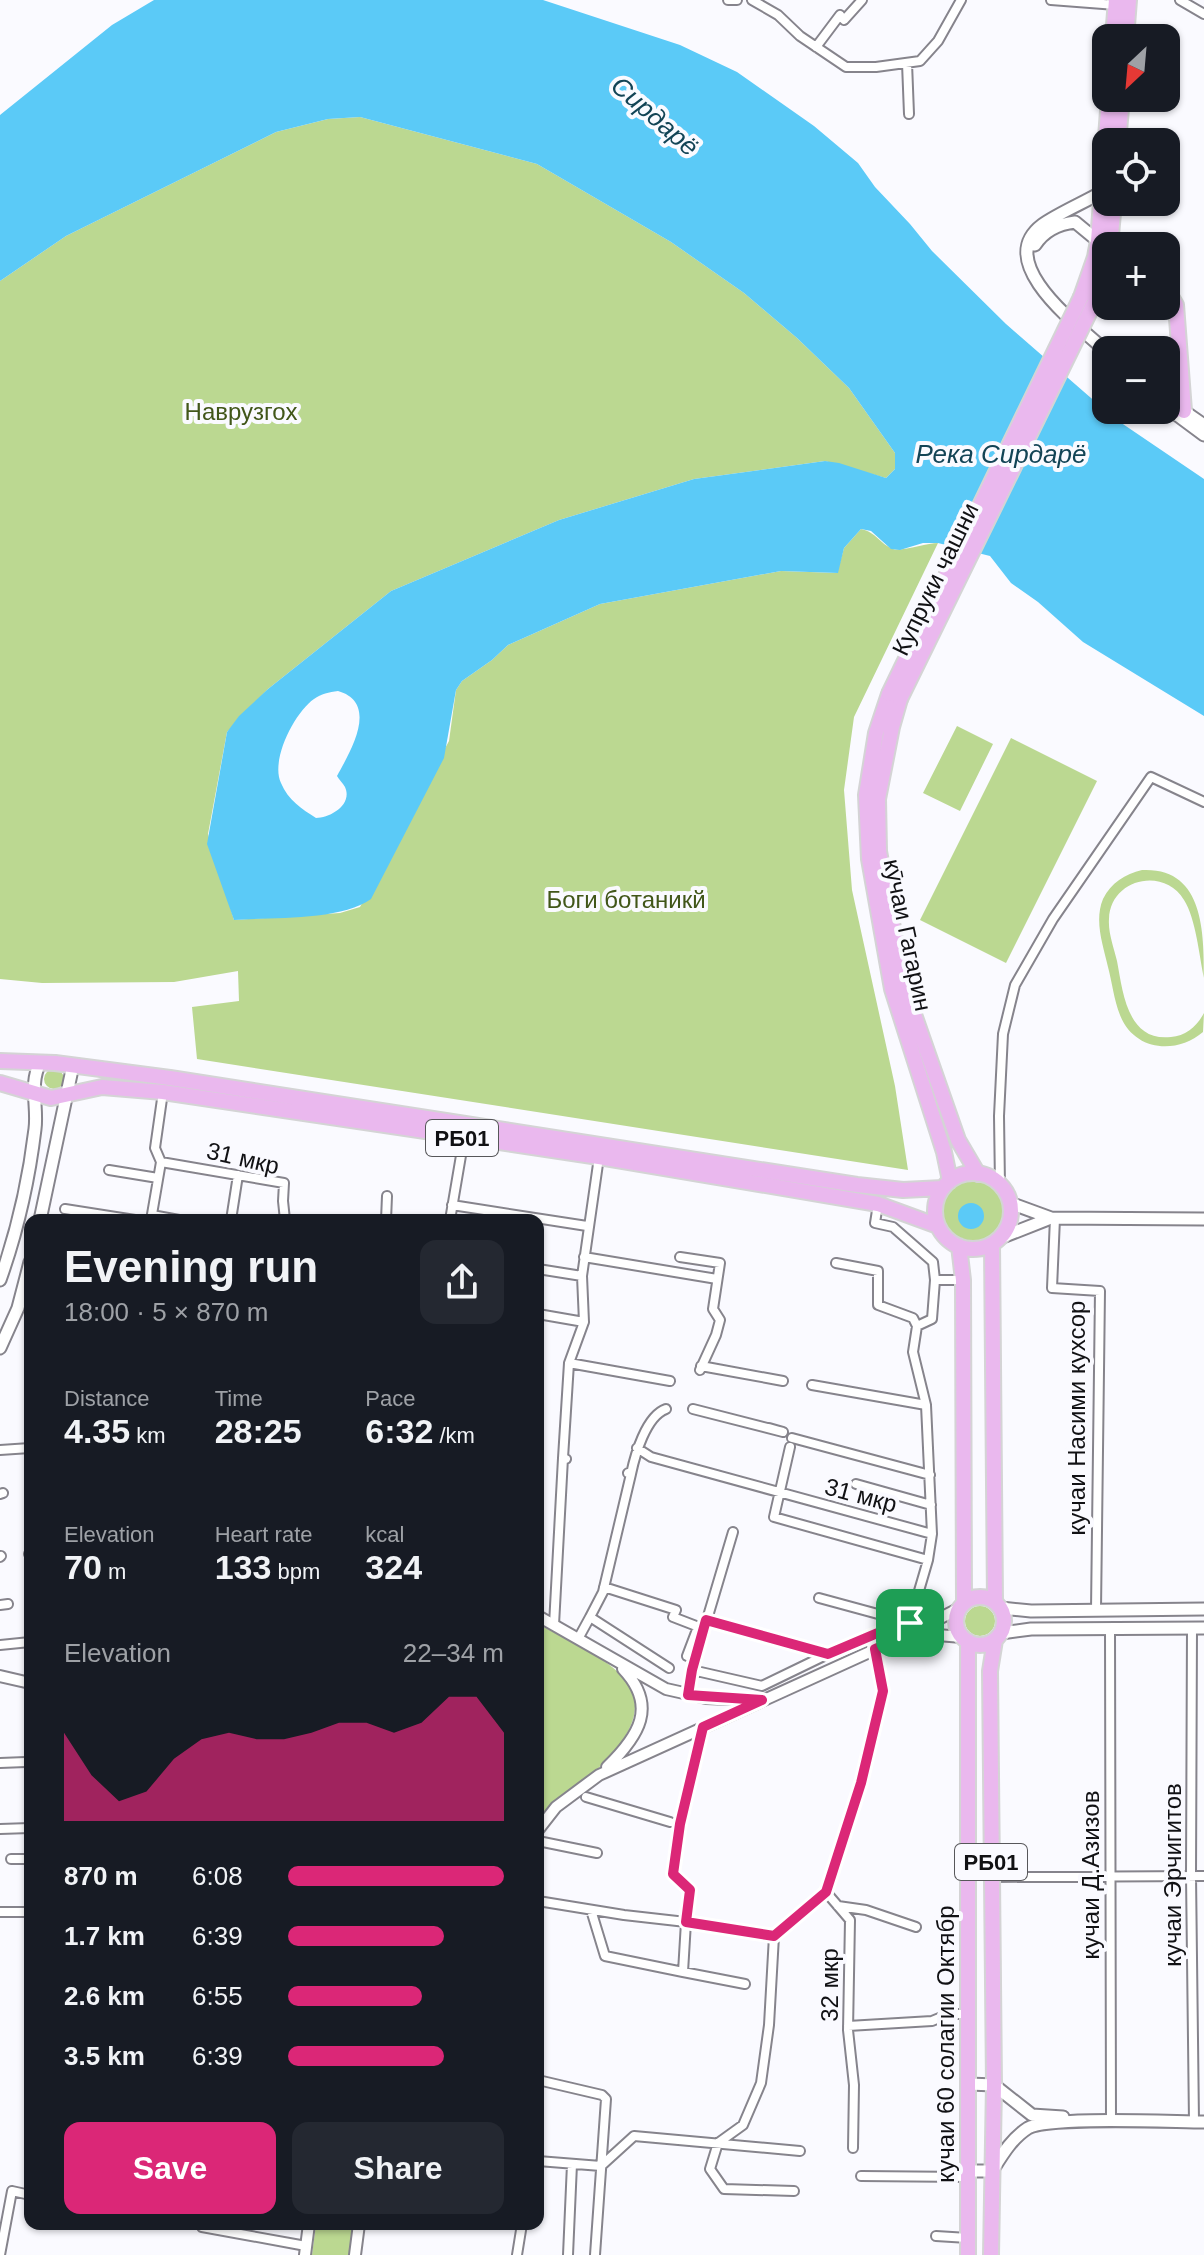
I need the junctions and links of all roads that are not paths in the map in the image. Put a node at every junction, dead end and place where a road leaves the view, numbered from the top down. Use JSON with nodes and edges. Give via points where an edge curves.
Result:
{"nodes":[{"id":1,"x":728,"y":0,"type":"edge"},
{"id":2,"x":737,"y":0,"type":"edge"},
{"id":3,"x":752,"y":0,"type":"edge"},
{"id":4,"x":862,"y":0,"type":"edge"},
{"id":5,"x":961,"y":0,"type":"edge"},
{"id":6,"x":1051,"y":0,"type":"edge"},
{"id":7,"x":1180,"y":0,"type":"edge"},
{"id":8,"x":1122,"y":3,"type":"edge"},
{"id":9,"x":1204,"y":14,"type":"edge"},
{"id":10,"x":1117,"y":24,"type":"edge"},
{"id":11,"x":1124,"y":24,"type":"edge"},
{"id":12,"x":816,"y":47,"type":"junction"},
{"id":13,"x":907,"y":63,"type":"junction"},
{"id":14,"x":909,"y":114,"type":"dead end"},
{"id":15,"x":1092,"y":204,"type":"edge"},
{"id":16,"x":1092,"y":235,"type":"edge"},
{"id":17,"x":1092,"y":274,"type":"edge"},
{"id":18,"x":1092,"y":291,"type":"edge"},
{"id":19,"x":1092,"y":297,"type":"edge"},
{"id":20,"x":1087,"y":301,"type":"junction"},
{"id":21,"x":1098,"y":336,"type":"edge"},
{"id":22,"x":1092,"y":338,"type":"edge"},
{"id":23,"x":1180,"y":410,"type":"edge"},
{"id":24,"x":1180,"y":412,"type":"edge"},
{"id":25,"x":1204,"y":425,"type":"edge"},
{"id":26,"x":1204,"y":435,"type":"edge"},
{"id":27,"x":895,"y":697,"type":"junction"},
{"id":28,"x":1204,"y":802,"type":"edge"},
{"id":29,"x":0,"y":1061,"type":"edge"},
{"id":30,"x":40,"y":1063,"type":"junction"},
{"id":31,"x":73,"y":1065,"type":"junction"},
{"id":32,"x":0,"y":1083,"type":"edge"},
{"id":33,"x":34,"y":1092,"type":"junction"},
{"id":34,"x":163,"y":1092,"type":"junction"},
{"id":35,"x":67,"y":1095,"type":"junction"},
{"id":36,"x":464,"y":1138,"type":"junction"},
{"id":37,"x":599,"y":1157,"type":"junction"},
{"id":38,"x":161,"y":1162,"type":"junction"},
{"id":39,"x":109,"y":1170,"type":"dead end"},
{"id":40,"x":978,"y":1174,"type":"junction"},
{"id":41,"x":238,"y":1175,"type":"junction"},
{"id":42,"x":158,"y":1178,"type":"junction"},
{"id":43,"x":947,"y":1184,"type":"junction"},
{"id":44,"x":1000,"y":1185,"type":"junction"},
{"id":45,"x":387,"y":1196,"type":"dead end"},
{"id":46,"x":1010,"y":1203,"type":"junction"},
{"id":47,"x":878,"y":1204,"type":"junction"},
{"id":48,"x":452,"y":1205,"type":"junction"},
{"id":49,"x":65,"y":1209,"type":"dead end"},
{"id":50,"x":41,"y":1214,"type":"edge"},
{"id":51,"x":97,"y":1214,"type":"edge"},
{"id":52,"x":152,"y":1214,"type":"edge"},
{"id":53,"x":232,"y":1214,"type":"edge"},
{"id":54,"x":284,"y":1214,"type":"edge"},
{"id":55,"x":386,"y":1214,"type":"edge"},
{"id":56,"x":451,"y":1214,"type":"edge"},
{"id":57,"x":510,"y":1214,"type":"edge"},
{"id":58,"x":1053,"y":1218,"type":"junction"},
{"id":59,"x":544,"y":1219,"type":"edge"},
{"id":60,"x":1204,"y":1219,"type":"edge"},
{"id":61,"x":587,"y":1226,"type":"junction"},
{"id":62,"x":938,"y":1226,"type":"junction"},
{"id":63,"x":996,"y":1241,"type":"junction"},
{"id":64,"x":959,"y":1246,"type":"junction"},
{"id":65,"x":584,"y":1257,"type":"junction"},
{"id":66,"x":680,"y":1257,"type":"dead end"},
{"id":67,"x":836,"y":1263,"type":"dead end"},
{"id":68,"x":544,"y":1270,"type":"edge"},
{"id":69,"x":582,"y":1276,"type":"junction"},
{"id":70,"x":717,"y":1279,"type":"junction"},
{"id":71,"x":0,"y":1280,"type":"edge"},
{"id":72,"x":935,"y":1280,"type":"junction"},
{"id":73,"x":963,"y":1280,"type":"junction"},
{"id":74,"x":24,"y":1308,"type":"edge"},
{"id":75,"x":544,"y":1315,"type":"edge"},
{"id":76,"x":584,"y":1322,"type":"junction"},
{"id":77,"x":917,"y":1326,"type":"junction"},
{"id":78,"x":0,"y":1348,"type":"edge"},
{"id":79,"x":569,"y":1363,"type":"junction"},
{"id":80,"x":670,"y":1381,"type":"dead end"},
{"id":81,"x":783,"y":1381,"type":"dead end"},
{"id":82,"x":812,"y":1385,"type":"dead end"},
{"id":83,"x":926,"y":1405,"type":"junction"},
{"id":84,"x":666,"y":1409,"type":"dead end"},
{"id":85,"x":693,"y":1409,"type":"dead end"},
{"id":86,"x":769,"y":1428,"type":"dead end"},
{"id":87,"x":24,"y":1448,"type":"edge"},
{"id":88,"x":637,"y":1448,"type":"junction"},
{"id":89,"x":0,"y":1450,"type":"edge"},
{"id":90,"x":930,"y":1475,"type":"junction"},
{"id":91,"x":856,"y":1484,"type":"dead end"},
{"id":92,"x":780,"y":1494,"type":"junction"},
{"id":93,"x":931,"y":1505,"type":"junction"},
{"id":94,"x":733,"y":1532,"type":"dead end"},
{"id":95,"x":932,"y":1534,"type":"junction"},
{"id":96,"x":928,"y":1560,"type":"junction"},
{"id":97,"x":604,"y":1587,"type":"junction"},
{"id":98,"x":819,"y":1598,"type":"dead end"},
{"id":99,"x":998,"y":1605,"type":"junction"},
{"id":100,"x":962,"y":1606,"type":"junction"},
{"id":101,"x":1204,"y":1609,"type":"edge"},
{"id":102,"x":1096,"y":1610,"type":"junction"},
{"id":103,"x":590,"y":1617,"type":"junction"},
{"id":104,"x":544,"y":1619,"type":"edge"},
{"id":105,"x":554,"y":1625,"type":"junction"},
{"id":106,"x":703,"y":1625,"type":"junction"},
{"id":107,"x":909,"y":1627,"type":"junction"},
{"id":108,"x":1198,"y":1628,"type":"edge"},
{"id":109,"x":1110,"y":1629,"type":"junction"},
{"id":110,"x":998,"y":1637,"type":"junction"},
{"id":111,"x":578,"y":1639,"type":"junction"},
{"id":112,"x":965,"y":1639,"type":"junction"},
{"id":113,"x":24,"y":1643,"type":"edge"},
{"id":114,"x":0,"y":1645,"type":"edge"},
{"id":115,"x":875,"y":1649,"type":"junction"},
{"id":116,"x":828,"y":1654,"type":"junction"},
{"id":117,"x":687,"y":1656,"type":"dead end"},
{"id":118,"x":613,"y":1659,"type":"junction"},
{"id":119,"x":669,"y":1668,"type":"dead end"},
{"id":120,"x":692,"y":1670,"type":"junction"},
{"id":121,"x":0,"y":1676,"type":"edge"},
{"id":122,"x":24,"y":1682,"type":"edge"},
{"id":123,"x":688,"y":1695,"type":"junction"},
{"id":124,"x":762,"y":1700,"type":"junction"},
{"id":125,"x":703,"y":1727,"type":"junction"},
{"id":126,"x":24,"y":1762,"type":"edge"},
{"id":127,"x":0,"y":1763,"type":"edge"},
{"id":128,"x":599,"y":1775,"type":"junction"},
{"id":129,"x":586,"y":1797,"type":"dead end"},
{"id":130,"x":544,"y":1822,"type":"edge"},
{"id":131,"x":670,"y":1822,"type":"dead end"},
{"id":132,"x":24,"y":1828,"type":"edge"},
{"id":133,"x":0,"y":1829,"type":"edge"},
{"id":134,"x":544,"y":1842,"type":"edge"},
{"id":135,"x":597,"y":1853,"type":"dead end"},
{"id":136,"x":11,"y":1859,"type":"dead end"},
{"id":137,"x":24,"y":1859,"type":"edge"},
{"id":138,"x":1191,"y":1876,"type":"junction"},
{"id":139,"x":1204,"y":1876,"type":"edge"},
{"id":140,"x":1110,"y":1877,"type":"junction"},
{"id":141,"x":992,"y":1882,"type":"junction"},
{"id":142,"x":967,"y":1889,"type":"junction"},
{"id":143,"x":826,"y":1892,"type":"junction"},
{"id":144,"x":544,"y":1902,"type":"edge"},
{"id":145,"x":838,"y":1906,"type":"junction"},
{"id":146,"x":591,"y":1910,"type":"junction"},
{"id":147,"x":0,"y":1912,"type":"edge"},
{"id":148,"x":24,"y":1912,"type":"edge"},
{"id":149,"x":686,"y":1922,"type":"junction"},
{"id":150,"x":916,"y":1927,"type":"dead end"},
{"id":151,"x":774,"y":1936,"type":"junction"},
{"id":152,"x":992,"y":1943,"type":"junction"},
{"id":153,"x":966,"y":1944,"type":"junction"},
{"id":154,"x":683,"y":1972,"type":"junction"},
{"id":155,"x":745,"y":1984,"type":"dead end"},
{"id":156,"x":967,"y":2014,"type":"junction"},
{"id":157,"x":848,"y":2026,"type":"junction"},
{"id":158,"x":544,"y":2081,"type":"edge"},
{"id":159,"x":969,"y":2084,"type":"junction"},
{"id":160,"x":994,"y":2085,"type":"junction"},
{"id":161,"x":1111,"y":2121,"type":"junction"},
{"id":162,"x":1199,"y":2122,"type":"edge"},
{"id":163,"x":718,"y":2143,"type":"junction"},
{"id":164,"x":853,"y":2148,"type":"dead end"},
{"id":165,"x":800,"y":2151,"type":"dead end"},
{"id":166,"x":544,"y":2162,"type":"edge"},
{"id":167,"x":572,"y":2164,"type":"junction"},
{"id":168,"x":601,"y":2166,"type":"junction"},
{"id":169,"x":992,"y":2171,"type":"junction"},
{"id":170,"x":861,"y":2176,"type":"dead end"},
{"id":171,"x":963,"y":2176,"type":"junction"},
{"id":172,"x":794,"y":2191,"type":"dead end"},
{"id":173,"x":24,"y":2194,"type":"edge"},
{"id":174,"x":216,"y":2230,"type":"edge"},
{"id":175,"x":308,"y":2230,"type":"edge"},
{"id":176,"x":358,"y":2230,"type":"edge"},
{"id":177,"x":521,"y":2230,"type":"edge"},
{"id":178,"x":936,"y":2236,"type":"dead end"},
{"id":179,"x":968,"y":2238,"type":"junction"},
{"id":180,"x":306,"y":2250,"type":"edge"},
{"id":181,"x":0,"y":2255,"type":"edge"},
{"id":182,"x":355,"y":2255,"type":"edge"},
{"id":183,"x":517,"y":2255,"type":"edge"},
{"id":184,"x":568,"y":2255,"type":"edge"},
{"id":185,"x":595,"y":2255,"type":"edge"},
{"id":186,"x":968,"y":2255,"type":"edge"},
{"id":187,"x":991,"y":2255,"type":"edge"}],
"edges":[{"from":1,"to":2,"type":"street"},
{"from":3,"to":12,"type":"street"},
{"from":4,"to":12,"type":"street","via":[[844,20],[840,15]]},
{"from":5,"to":13,"type":"street","via":[[938,41],[920,61]]},
{"from":6,"to":8,"type":"street"},
{"from":7,"to":9,"type":"street"},
{"from":8,"to":10,"type":"highway"},
{"from":8,"to":11,"type":"highway"},
{"from":12,"to":13,"type":"street","via":[[846,67]]},
{"from":13,"to":14,"type":"street"},
{"from":15,"to":22,"type":"main road","via":[[1043,225],[1033,235],[1027,261],[1049,297]]},
{"from":16,"to":21,"type":"main road","via":[[1075,222],[1062,223],[1037,241],[1034,261],[1052,293]]},
{"from":17,"to":20,"type":"highway"},
{"from":18,"to":20,"type":"highway"},
{"from":19,"to":20,"type":"highway"},
{"from":20,"to":27,"type":"highway","name":"Купруки чашни","bridge":true},
{"from":23,"to":25,"type":"main road"},
{"from":24,"to":26,"type":"main road"},
{"from":27,"to":40,"type":"highway","name":"кӯчаи Гагарин","via":[[878,799],[879,851],[903,983],[958,1140]]},
{"from":27,"to":43,"type":"highway","name":"кӯчаи Гагарин","via":[[876,733],[866,795],[869,859],[892,989],[944,1152]]},
{"from":28,"to":44,"type":"street","via":[[1151,777],[1053,919],[1015,985],[1003,1034]]},
{"from":29,"to":30,"type":"highway","number":"РБ01"},
{"from":30,"to":31,"type":"highway","number":"РБ01"},
{"from":30,"to":33,"type":"main road"},
{"from":31,"to":35,"type":"main road"},
{"from":31,"to":43,"type":"highway","number":"РБ01","via":[[857,1185],[903,1190]]},
{"from":32,"to":33,"type":"highway","number":"РБ01"},
{"from":33,"to":35,"type":"highway","number":"РБ01","via":[[51,1098]]},
{"from":33,"to":71,"type":"main road","via":[[30,1165]]},
{"from":34,"to":35,"type":"highway","number":"РБ01","via":[[102,1087]]},
{"from":34,"to":36,"type":"highway","number":"РБ01"},
{"from":34,"to":38,"type":"street","via":[[155,1148]]},
{"from":35,"to":50,"type":"main road"},
{"from":36,"to":37,"type":"highway","number":"РБ01"},
{"from":36,"to":48,"type":"street"},
{"from":37,"to":47,"type":"highway","number":"РБ01"},
{"from":37,"to":61,"type":"street"},
{"from":38,"to":41,"type":"street","name":"31 мкр"},
{"from":38,"to":42,"type":"street"},
{"from":39,"to":42,"type":"street"},
{"from":40,"to":43,"type":"highway","number":"РБ01"},
{"from":40,"to":44,"type":"highway"},
{"from":41,"to":53,"type":"street"},
{"from":41,"to":54,"type":"street","name":"31 мкр","via":[[284,1183]]},
{"from":42,"to":52,"type":"street"},
{"from":43,"to":62,"type":"highway","via":[[935,1206]]},
{"from":44,"to":46,"type":"highway"},
{"from":45,"to":55,"type":"street"},
{"from":46,"to":58,"type":"main road"},
{"from":46,"to":63,"type":"highway","number":"РБ01","via":[[1008,1228]]},
{"from":47,"to":62,"type":"highway","number":"РБ01"},
{"from":47,"to":72,"type":"street","via":[[875,1223],[893,1227],[933,1262]]},
{"from":48,"to":56,"type":"street"},
{"from":48,"to":57,"type":"street"},
{"from":49,"to":51,"type":"street"},
{"from":58,"to":60,"type":"main road"},
{"from":58,"to":63,"type":"main road"},
{"from":58,"to":102,"type":"street","name":"кучаи Насими кухсор","via":[[1052,1288],[1100,1291]]},
{"from":59,"to":61,"type":"street"},
{"from":61,"to":65,"type":"street"},
{"from":62,"to":64,"type":"highway","number":"РБ01"},
{"from":63,"to":64,"type":"highway","via":[[976,1249]]},
{"from":63,"to":99,"type":"highway","number":"РБ01","via":[[991,1280]]},
{"from":64,"to":73,"type":"highway","number":"РБ01"},
{"from":65,"to":69,"type":"street"},
{"from":65,"to":70,"type":"street"},
{"from":66,"to":70,"type":"street","via":[[720,1263]]},
{"from":67,"to":77,"type":"street","via":[[878,1271],[878,1305],[913,1318]]},
{"from":68,"to":69,"type":"street"},
{"from":69,"to":76,"type":"street"},
{"from":70,"to":81,"type":"street","via":[[713,1309],[720,1320],[700,1368]]},
{"from":72,"to":73,"type":"street"},
{"from":72,"to":77,"type":"street","via":[[932,1319]]},
{"from":73,"to":100,"type":"highway","number":"РБ01"},
{"from":74,"to":78,"type":"main road"},
{"from":75,"to":76,"type":"street"},
{"from":76,"to":79,"type":"street"},
{"from":77,"to":83,"type":"street","name":"31 мкр","via":[[913,1352]]},
{"from":79,"to":80,"type":"street"},
{"from":79,"to":105,"type":"street"},
{"from":82,"to":83,"type":"street"},
{"from":83,"to":90,"type":"street","name":"31 мкр"},
{"from":84,"to":88,"type":"street","via":[[658,1412]]},
{"from":85,"to":86,"type":"street","via":[[783,1432]]},
{"from":87,"to":89,"type":"street"},
{"from":88,"to":92,"type":"street","name":"31 мкр","via":[[651,1457]]},
{"from":88,"to":97,"type":"street"},
{"from":90,"to":92,"type":"street","name":"31 мкр","via":[[791,1442]]},
{"from":90,"to":93,"type":"street","name":"31 мкр"},
{"from":91,"to":93,"type":"street"},
{"from":92,"to":95,"type":"street","name":"31 мкр"},
{"from":92,"to":96,"type":"street","via":[[774,1517]]},
{"from":93,"to":95,"type":"street","name":"31 мкр"},
{"from":94,"to":106,"type":"street"},
{"from":95,"to":96,"type":"street","name":"31 мкр"},
{"from":96,"to":107,"type":"street","name":"31 мкр"},
{"from":97,"to":103,"type":"street"},
{"from":97,"to":106,"type":"street","via":[[676,1610],[673,1617]]},
{"from":98,"to":107,"type":"street"},
{"from":99,"to":100,"type":"highway","via":[[982,1597]]},
{"from":99,"to":102,"type":"main road","via":[[1031,1611]]},
{"from":99,"to":110,"type":"highway","number":"РБ01","via":[[1005,1620]]},
{"from":100,"to":107,"type":"street"},
{"from":100,"to":112,"type":"highway","number":"РБ01","via":[[956,1623]]},
{"from":101,"to":102,"type":"main road"},
{"from":103,"to":111,"type":"street"},
{"from":103,"to":119,"type":"street"},
{"from":104,"to":105,"type":"street"},
{"from":105,"to":111,"type":"street"},
{"from":106,"to":116,"type":"street"},
{"from":106,"to":117,"type":"street"},
{"from":106,"to":120,"type":"street"},
{"from":107,"to":112,"type":"street"},
{"from":107,"to":115,"type":"street"},
{"from":107,"to":116,"type":"street","via":[[887,1629]]},
{"from":108,"to":109,"type":"main road"},
{"from":108,"to":138,"type":"street","name":"кучаи Эрчигитов"},
{"from":109,"to":110,"type":"main road","via":[[1031,1629]]},
{"from":109,"to":140,"type":"street","name":"кучаи Д.Азизов"},
{"from":110,"to":112,"type":"highway","via":[[982,1645]]},
{"from":110,"to":141,"type":"highway","name":"кучаи 60 солагии Октябр","number":"РБ01","via":[[990,1671]]},
{"from":111,"to":118,"type":"street"},
{"from":112,"to":142,"type":"highway","name":"кучаи 60 солагии Октябр","number":"РБ01"},
{"from":113,"to":114,"type":"street"},
{"from":115,"to":124,"type":"street"},
{"from":115,"to":143,"type":"street","via":[[883,1691]]},
{"from":116,"to":120,"type":"street","via":[[762,1686]]},
{"from":118,"to":123,"type":"street","via":[[666,1689]]},
{"from":118,"to":128,"type":"street","via":[[640,1692],[641,1721],[625,1750]]},
{"from":120,"to":123,"type":"street"},
{"from":121,"to":122,"type":"street"},
{"from":123,"to":124,"type":"street"},
{"from":124,"to":125,"type":"street"},
{"from":125,"to":128,"type":"street"},
{"from":125,"to":149,"type":"street","via":[[673,1874],[690,1890]]},
{"from":126,"to":127,"type":"street"},
{"from":128,"to":130,"type":"street"},
{"from":129,"to":131,"type":"street"},
{"from":132,"to":133,"type":"street"},
{"from":134,"to":135,"type":"street"},
{"from":136,"to":137,"type":"street"},
{"from":138,"to":139,"type":"street"},
{"from":138,"to":140,"type":"street"},
{"from":138,"to":162,"type":"street","name":"кучаи Эрчигитов"},
{"from":140,"to":141,"type":"street"},
{"from":140,"to":161,"type":"street","name":"кучаи Д.Азизов"},
{"from":141,"to":142,"type":"highway","via":[[979,1880]]},
{"from":141,"to":152,"type":"highway","name":"кучаи 60 солагии Октябр","number":"РБ01"},
{"from":142,"to":153,"type":"highway","name":"кучаи 60 солагии Октябр","number":"РБ01"},
{"from":143,"to":145,"type":"street","name":"32 мкр"},
{"from":143,"to":151,"type":"street"},
{"from":144,"to":146,"type":"street"},
{"from":145,"to":150,"type":"street"},
{"from":145,"to":157,"type":"street","name":"32 мкр","via":[[850,1920]]},
{"from":146,"to":149,"type":"street"},
{"from":146,"to":154,"type":"street","via":[[605,1956]]},
{"from":147,"to":148,"type":"street"},
{"from":149,"to":151,"type":"street"},
{"from":149,"to":154,"type":"street"},
{"from":151,"to":163,"type":"street","via":[[761,2083],[743,2125]]},
{"from":152,"to":153,"type":"highway","via":[[979,1951]]},
{"from":152,"to":160,"type":"highway","name":"кучаи 60 солагии Октябр","number":"РБ01"},
{"from":153,"to":156,"type":"highway","name":"кучаи 60 солагии Октябр","number":"РБ01"},
{"from":154,"to":155,"type":"street"},
{"from":156,"to":157,"type":"street"},
{"from":156,"to":159,"type":"highway","name":"кучаи 60 солагии Октябр","number":"РБ01"},
{"from":157,"to":164,"type":"street","name":"32 мкр"},
{"from":158,"to":168,"type":"street","via":[[606,2099]]},
{"from":159,"to":160,"type":"main road"},
{"from":159,"to":171,"type":"highway","name":"кучаи 60 солагии Октябр","number":"РБ01"},
{"from":160,"to":161,"type":"main road","via":[[1032,2115]]},
{"from":160,"to":169,"type":"highway","number":"РБ01"},
{"from":161,"to":162,"type":"main road"},
{"from":161,"to":169,"type":"main road","via":[[1036,2125],[1019,2135]]},
{"from":163,"to":165,"type":"street"},
{"from":163,"to":168,"type":"street","via":[[634,2136]]},
{"from":163,"to":172,"type":"street","via":[[710,2169],[724,2189]]},
{"from":166,"to":167,"type":"street"},
{"from":167,"to":168,"type":"street"},
{"from":167,"to":184,"type":"street"},
{"from":168,"to":185,"type":"street"},
{"from":169,"to":171,"type":"main road"},
{"from":169,"to":187,"type":"highway","number":"РБ01"},
{"from":170,"to":171,"type":"street"},
{"from":171,"to":179,"type":"highway","name":"кучаи 60 солагии Октябр","number":"РБ01"},
{"from":173,"to":181,"type":"street","via":[[12,2191]]},
{"from":174,"to":180,"type":"street"},
{"from":175,"to":180,"type":"street"},
{"from":176,"to":182,"type":"street"},
{"from":177,"to":183,"type":"street"},
{"from":178,"to":179,"type":"street"},
{"from":179,"to":186,"type":"highway","name":"кучаи 60 солагии Октябр","number":"РБ01"}]}
